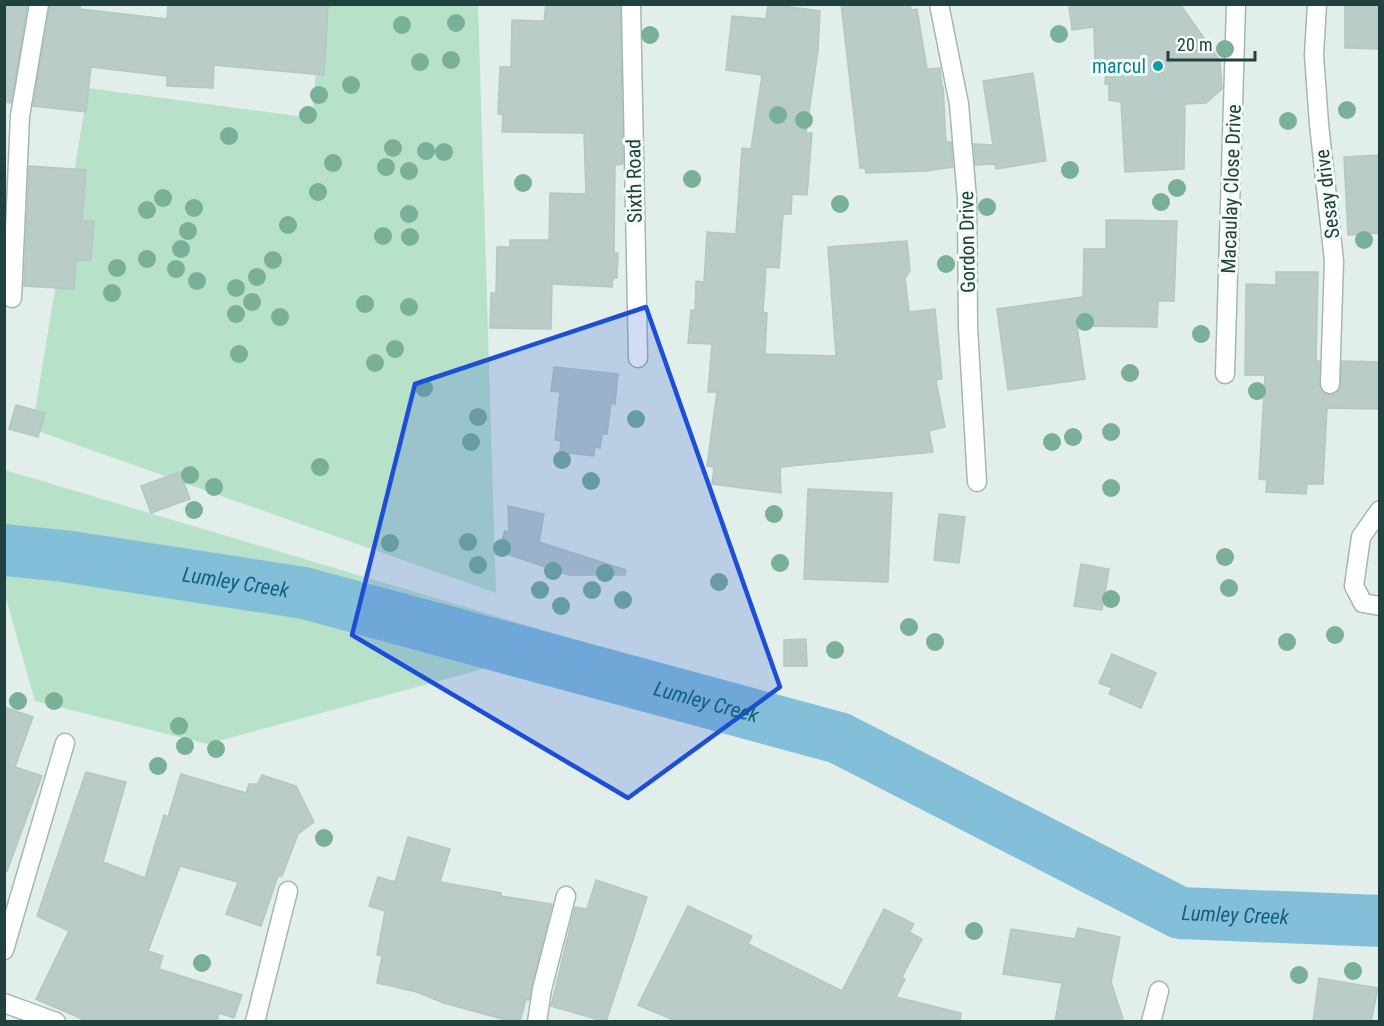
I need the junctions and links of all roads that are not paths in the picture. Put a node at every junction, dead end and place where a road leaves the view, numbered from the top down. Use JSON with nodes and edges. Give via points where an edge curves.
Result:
{"nodes":[{"id":1,"x":39,"y":4,"type":"edge"},
{"id":2,"x":631,"y":4,"type":"edge"},
{"id":3,"x":939,"y":4,"type":"edge"},
{"id":4,"x":1236,"y":4,"type":"edge"},
{"id":5,"x":1317,"y":4,"type":"edge"},
{"id":6,"x":12,"y":298,"type":"dead end"},
{"id":7,"x":638,"y":358,"type":"dead end"},
{"id":8,"x":1225,"y":374,"type":"dead end"},
{"id":9,"x":1330,"y":384,"type":"dead end"},
{"id":10,"x":977,"y":482,"type":"dead end"},
{"id":11,"x":1380,"y":510,"type":"edge"},
{"id":12,"x":1380,"y":606,"type":"edge"},
{"id":13,"x":65,"y":743,"type":"dead end"},
{"id":14,"x":288,"y":891,"type":"dead end"},
{"id":15,"x":566,"y":896,"type":"dead end"},
{"id":16,"x":4,"y":950,"type":"edge"},
{"id":17,"x":1159,"y":991,"type":"dead end"},
{"id":18,"x":4,"y":1003,"type":"edge"},
{"id":19,"x":56,"y":1022,"type":"edge"},
{"id":20,"x":255,"y":1022,"type":"edge"},
{"id":21,"x":537,"y":1022,"type":"edge"},
{"id":22,"x":1151,"y":1022,"type":"edge"}],
"edges":[{"from":1,"to":6,"type":"street","via":[[20,116]]},
{"from":2,"to":7,"type":"street","name":"Sixth Road"},
{"from":3,"to":10,"type":"street","name":"Gordon Drive","via":[[959,104],[967,199],[968,327]]},
{"from":4,"to":8,"type":"street","name":"Macaulay Close Drive"},
{"from":5,"to":9,"type":"street","name":"Sesay drive","via":[[1314,55],[1335,261]]},
{"from":11,"to":12,"type":"street","via":[[1361,537],[1354,586],[1363,603]]},
{"from":13,"to":16,"type":"street"},
{"from":14,"to":20,"type":"street"},
{"from":15,"to":21,"type":"street"},
{"from":17,"to":22,"type":"street"},
{"from":18,"to":19,"type":"street"}]}
